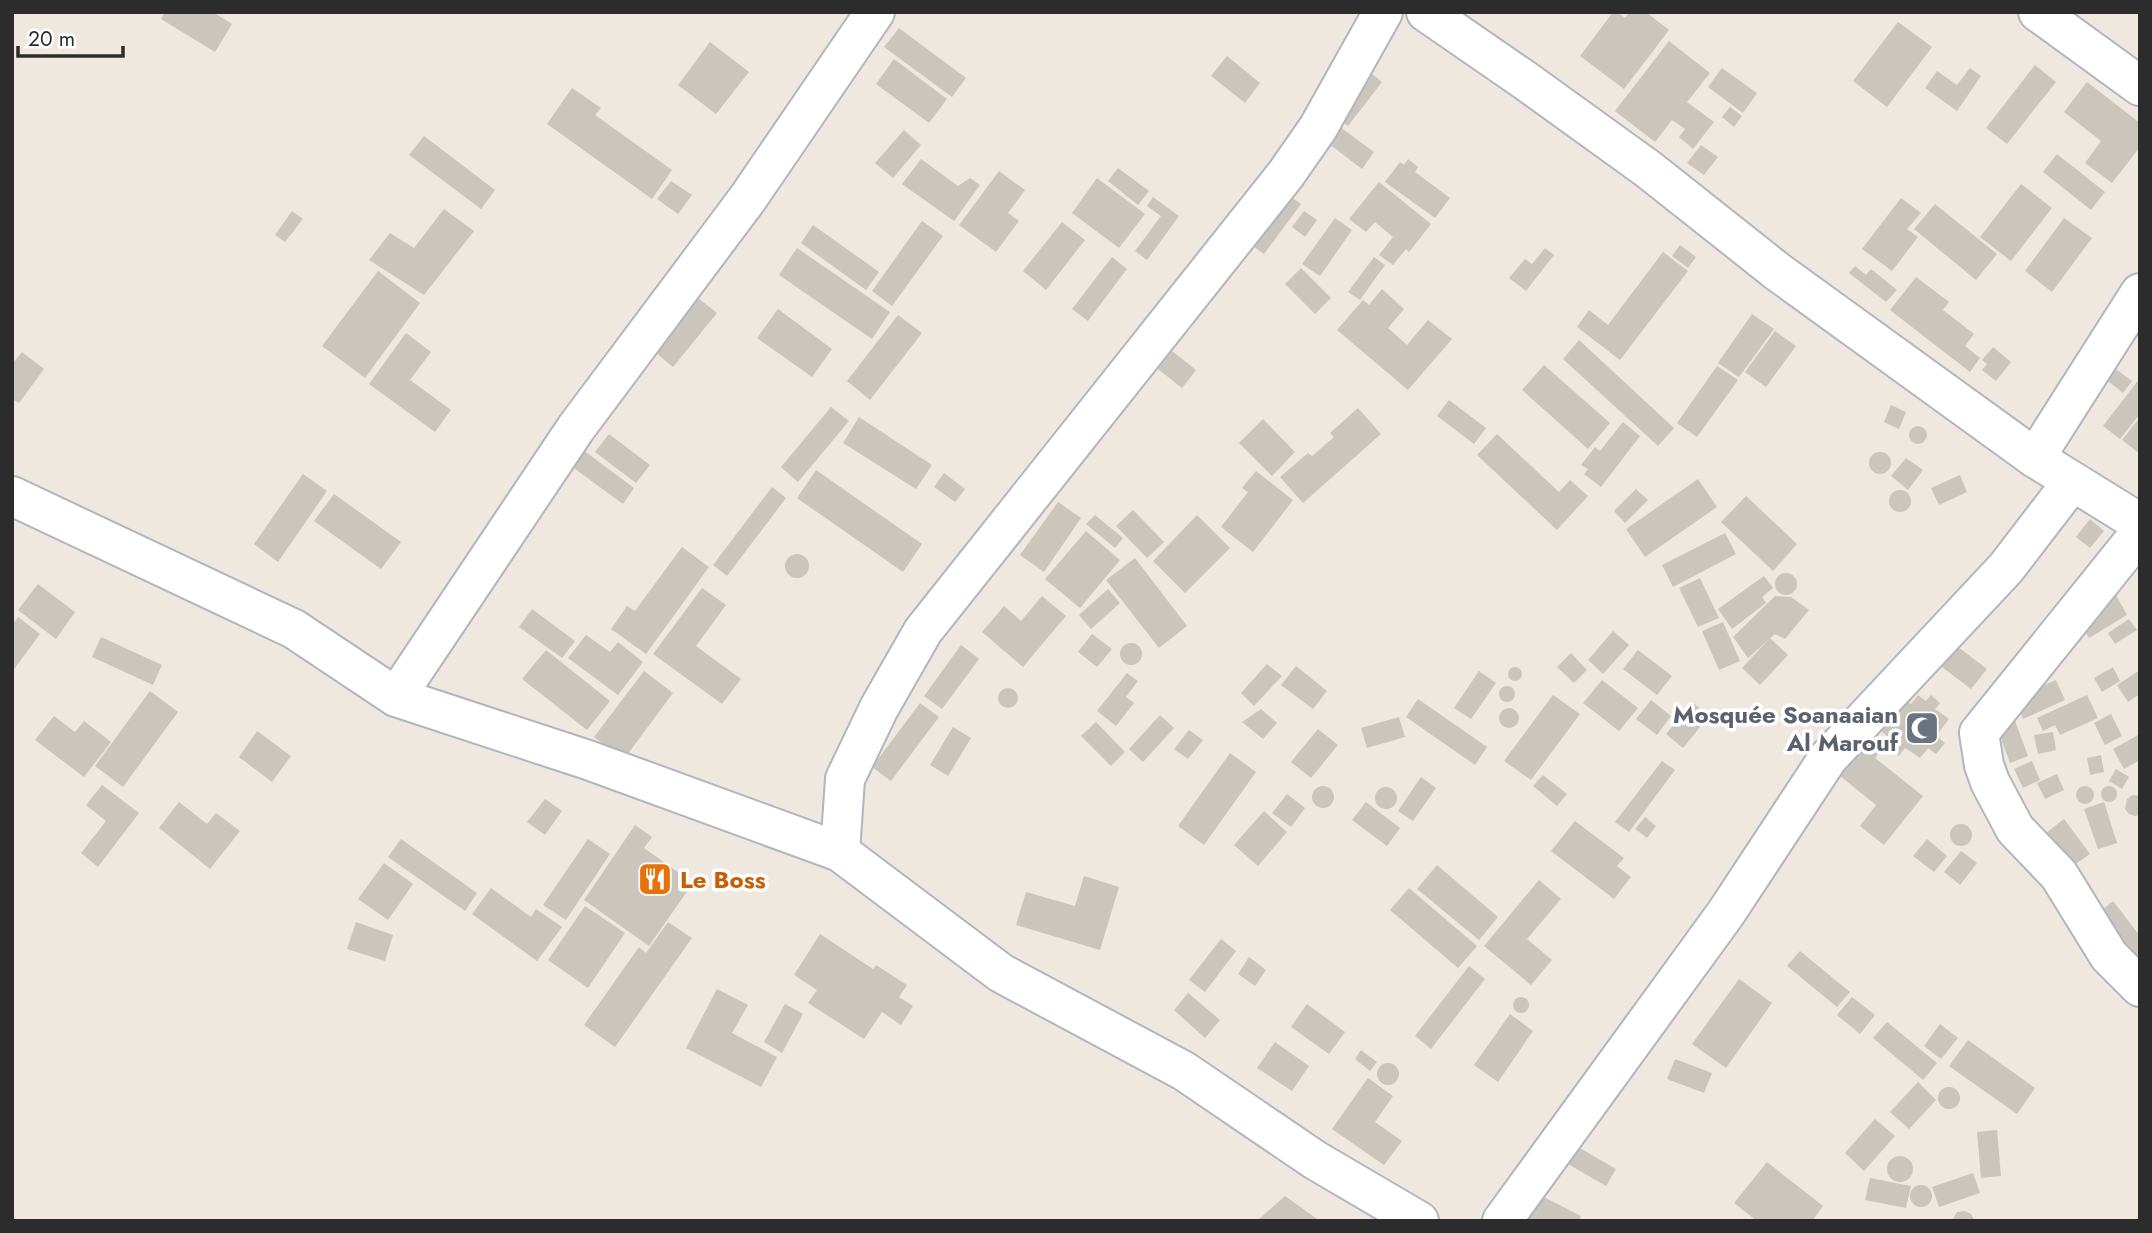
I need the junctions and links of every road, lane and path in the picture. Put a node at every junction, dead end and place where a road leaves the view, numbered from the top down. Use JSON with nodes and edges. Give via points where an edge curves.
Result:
{"nodes":[{"id":1,"x":875,"y":12,"type":"edge"},
{"id":2,"x":1383,"y":12,"type":"edge"},
{"id":3,"x":1426,"y":12,"type":"edge"},
{"id":4,"x":2038,"y":12,"type":"edge"},
{"id":5,"x":2140,"y":86,"type":"edge"},
{"id":6,"x":2140,"y":293,"type":"edge"},
{"id":7,"x":2035,"y":458,"type":"junction"},
{"id":8,"x":2072,"y":482,"type":"junction"},
{"id":9,"x":12,"y":496,"type":"edge"},
{"id":10,"x":2140,"y":523,"type":"edge"},
{"id":11,"x":2140,"y":533,"type":"edge"},
{"id":12,"x":396,"y":697,"type":"junction"},
{"id":13,"x":840,"y":852,"type":"junction"},
{"id":14,"x":2140,"y":987,"type":"edge"},
{"id":15,"x":1419,"y":1221,"type":"edge"},
{"id":16,"x":1502,"y":1221,"type":"edge"}],
"edges":[{"from":1,"to":12,"type":"street","via":[[748,198],[576,428]]},
{"from":2,"to":13,"type":"street","via":[[1318,128],[1286,174],[923,631],[878,708],[845,779]]},
{"from":3,"to":7,"type":"street","via":[[1648,169],[1778,272]]},
{"from":4,"to":5,"type":"street"},
{"from":6,"to":7,"type":"street"},
{"from":7,"to":8,"type":"street"},
{"from":8,"to":10,"type":"street"},
{"from":8,"to":16,"type":"street","via":[[2006,568],[1828,758],[1726,913]]},
{"from":9,"to":12,"type":"street","via":[[294,629]]},
{"from":11,"to":14,"type":"street","via":[[1979,733],[1990,782],[2015,829],[2059,875],[2109,956]]},
{"from":12,"to":13,"type":"street"},
{"from":13,"to":15,"type":"street","via":[[1002,972],[1184,1071],[1315,1160]]}]}
